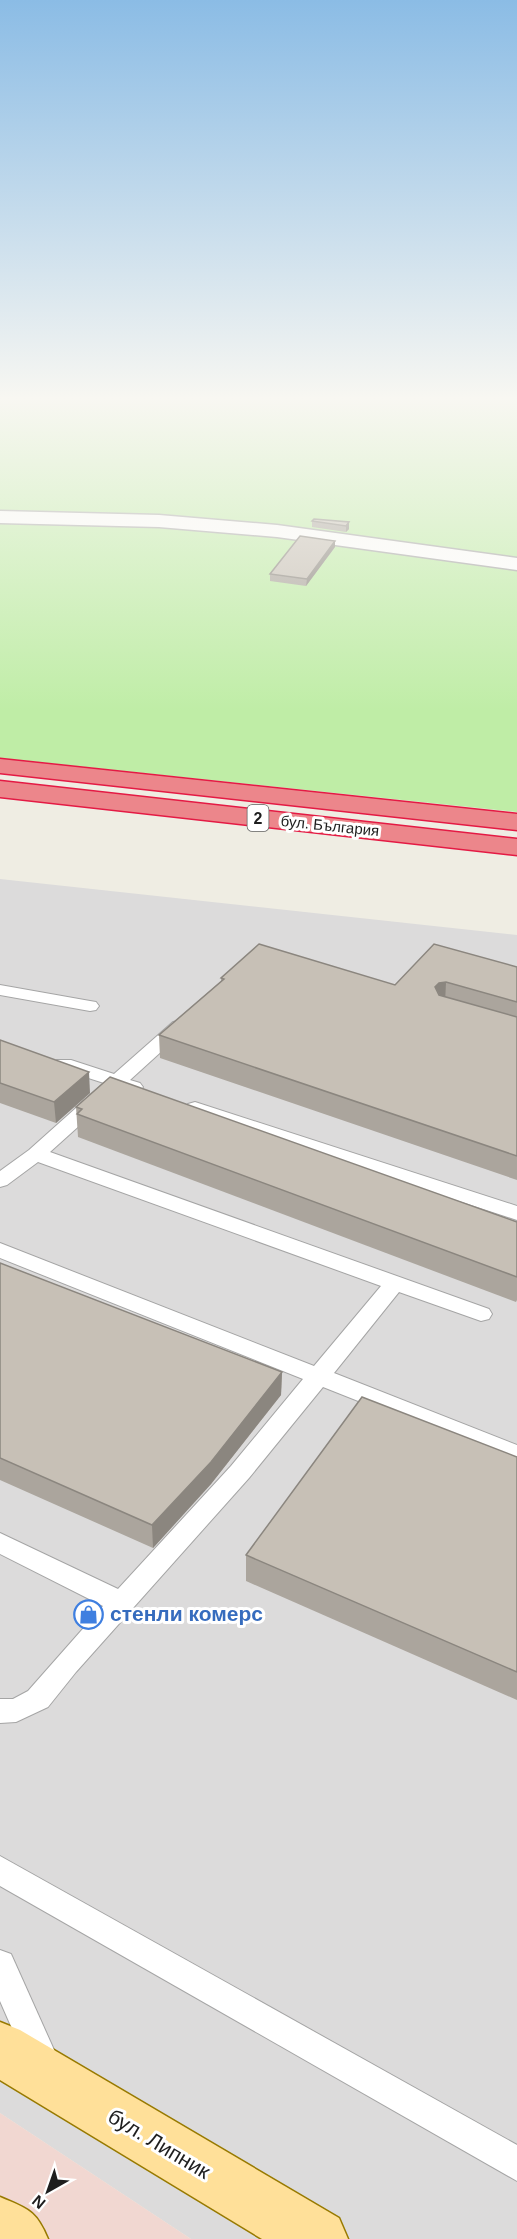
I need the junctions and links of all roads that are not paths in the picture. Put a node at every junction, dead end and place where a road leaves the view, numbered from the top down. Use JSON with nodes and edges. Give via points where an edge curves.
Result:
{"nodes":[{"id":1,"x":0,"y":517,"type":"edge"},
{"id":2,"x":517,"y":564,"type":"edge"},
{"id":3,"x":0,"y":766,"type":"edge"},
{"id":4,"x":0,"y":789,"type":"edge"},
{"id":5,"x":517,"y":822,"type":"edge"},
{"id":6,"x":517,"y":847,"type":"edge"},
{"id":7,"x":0,"y":990,"type":"edge"},
{"id":8,"x":90,"y":1006,"type":"dead end"},
{"id":9,"x":196,"y":1012,"type":"edge"},
{"id":10,"x":43,"y":1057,"type":"edge"},
{"id":11,"x":117,"y":1082,"type":"junction"},
{"id":12,"x":150,"y":1093,"type":"edge"},
{"id":13,"x":172,"y":1100,"type":"edge"},
{"id":14,"x":36,"y":1154,"type":"junction"},
{"id":15,"x":0,"y":1181,"type":"edge"},
{"id":16,"x":517,"y":1214,"type":"edge"},
{"id":17,"x":0,"y":1250,"type":"edge"},
{"id":18,"x":395,"y":1283,"type":"junction"},
{"id":19,"x":481,"y":1314,"type":"dead end"},
{"id":20,"x":319,"y":1377,"type":"junction"},
{"id":21,"x":517,"y":1455,"type":"edge"},
{"id":22,"x":0,"y":1543,"type":"edge"},
{"id":23,"x":121,"y":1603,"type":"junction"},
{"id":24,"x":0,"y":1711,"type":"edge"},
{"id":25,"x":0,"y":1870,"type":"edge"},
{"id":26,"x":0,"y":1965,"type":"edge"},
{"id":27,"x":0,"y":2049,"type":"edge"},
{"id":28,"x":51,"y":2080,"type":"junction"},
{"id":29,"x":517,"y":2164,"type":"edge"},
{"id":30,"x":0,"y":2227,"type":"edge"},
{"id":31,"x":18,"y":2239,"type":"edge"},
{"id":32,"x":318,"y":2239,"type":"edge"}],
"edges":[{"from":1,"to":2,"type":"street","via":[[159,521],[277,531]]},
{"from":3,"to":5,"type":"highway","name":"бул. България","number":"2"},
{"from":4,"to":6,"type":"highway","name":"бул. България","number":"2"},
{"from":7,"to":8,"type":"lane"},
{"from":9,"to":11,"type":"lane"},
{"from":10,"to":11,"type":"lane"},
{"from":11,"to":12,"type":"lane"},
{"from":11,"to":14,"type":"lane"},
{"from":13,"to":16,"type":"lane"},
{"from":14,"to":15,"type":"lane"},
{"from":14,"to":18,"type":"lane"},
{"from":17,"to":20,"type":"lane"},
{"from":18,"to":19,"type":"lane"},
{"from":18,"to":20,"type":"lane"},
{"from":20,"to":21,"type":"lane"},
{"from":20,"to":23,"type":"lane","via":[[240,1472]]},
{"from":22,"to":23,"type":"lane"},
{"from":23,"to":24,"type":"lane","via":[[38,1699],[16,1710]]},
{"from":25,"to":29,"type":"lane"},
{"from":26,"to":28,"type":"lane"},
{"from":27,"to":28,"type":"main road","name":"бул. Липник"},
{"from":28,"to":32,"type":"main road","name":"бул. Липник"},
{"from":30,"to":31,"type":"main road"}]}
